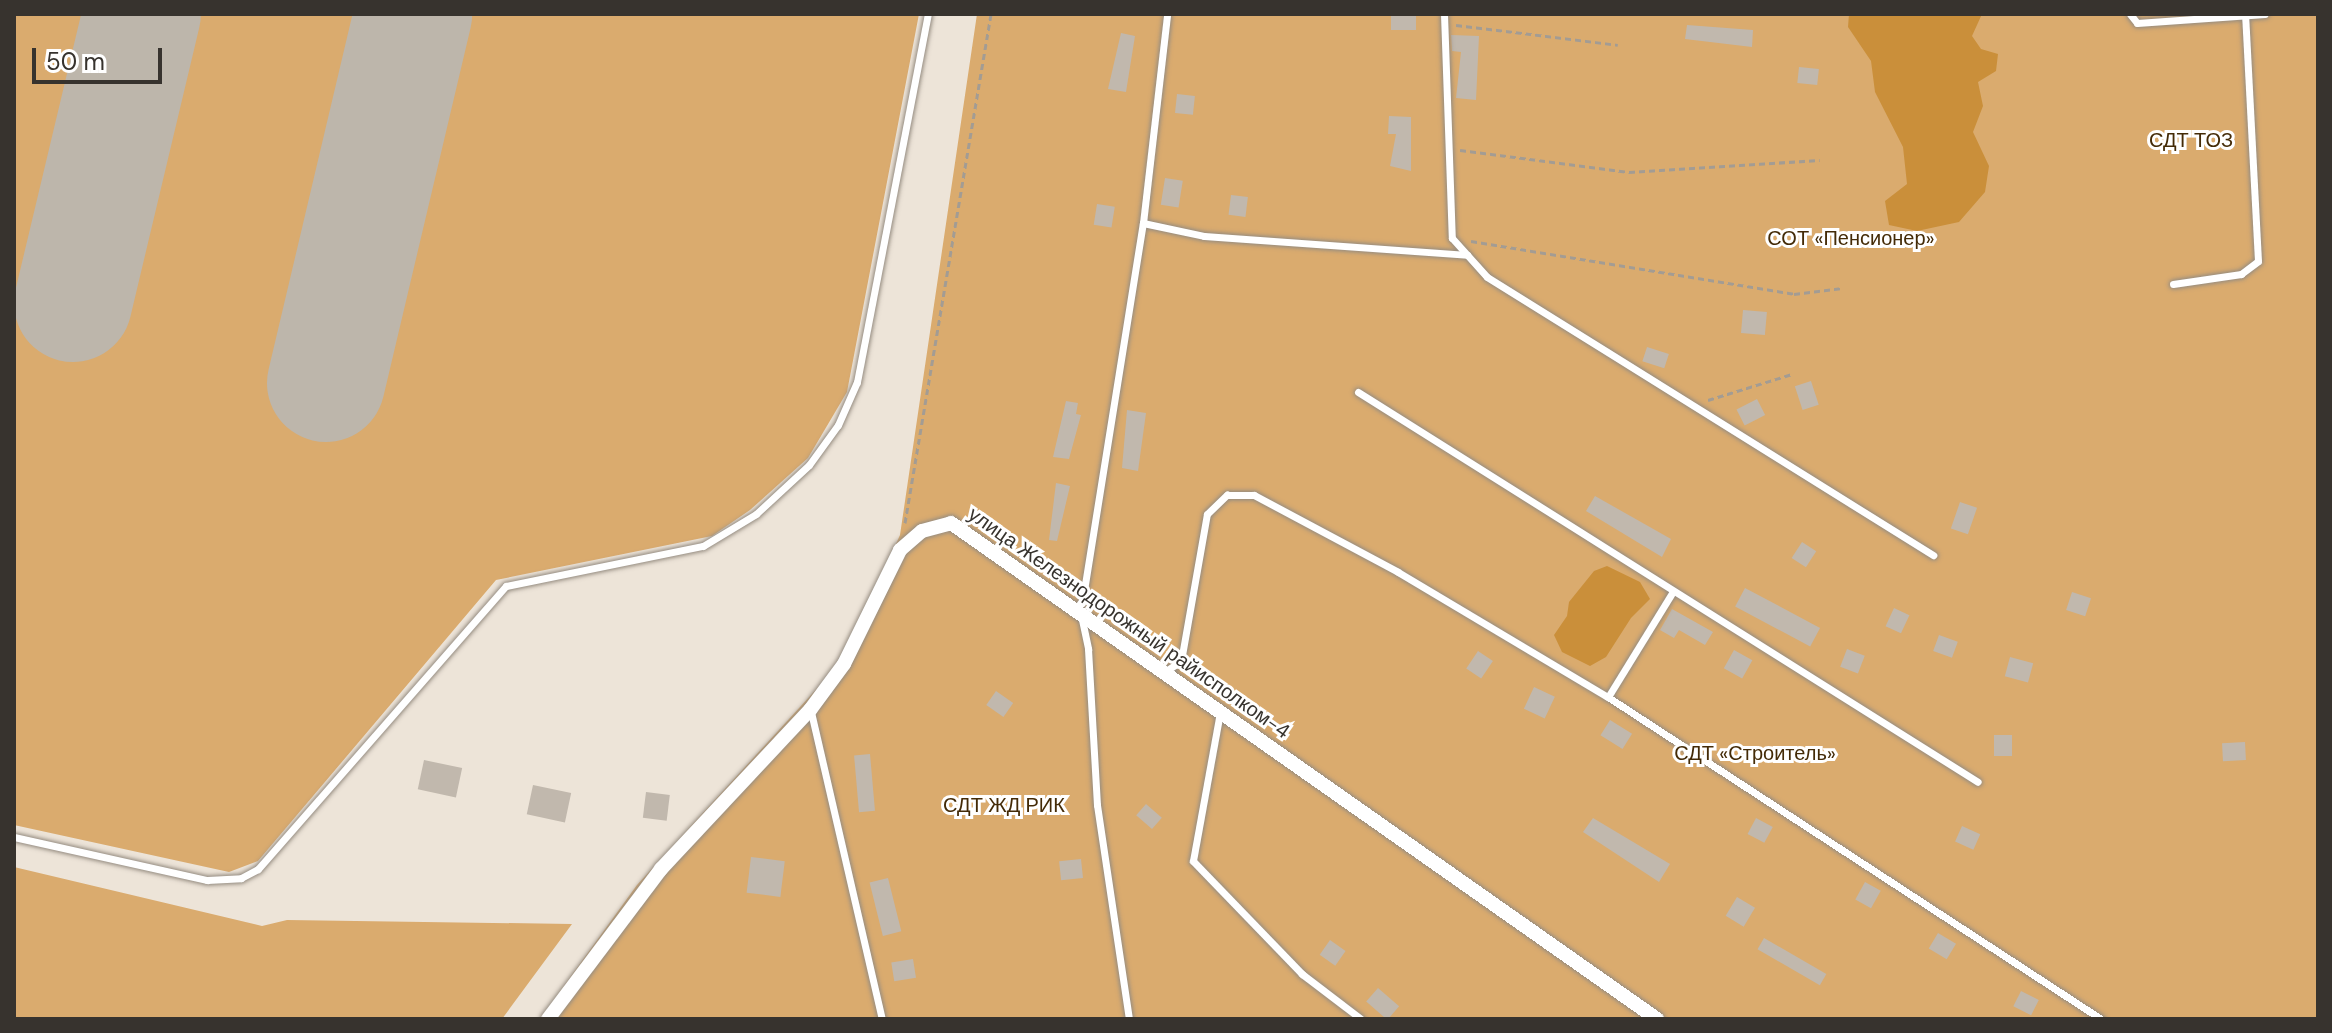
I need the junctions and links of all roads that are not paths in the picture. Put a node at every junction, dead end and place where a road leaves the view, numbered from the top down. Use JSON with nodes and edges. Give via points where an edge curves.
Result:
{"nodes":[{"id":1,"x":928,"y":14,"type":"edge"},
{"id":2,"x":1167,"y":14,"type":"edge"},
{"id":3,"x":1444,"y":14,"type":"edge"},
{"id":4,"x":2130,"y":14,"type":"edge"},
{"id":5,"x":2265,"y":14,"type":"edge"},
{"id":6,"x":2245,"y":15,"type":"edge"},
{"id":7,"x":1143,"y":223,"type":"junction"},
{"id":8,"x":1468,"y":255,"type":"junction"},
{"id":9,"x":2173,"y":284,"type":"dead end"},
{"id":10,"x":1358,"y":392,"type":"dead end"},
{"id":11,"x":1933,"y":555,"type":"dead end"},
{"id":12,"x":1672,"y":593,"type":"junction"},
{"id":13,"x":1081,"y":608,"type":"junction"},
{"id":14,"x":1166,"y":671,"type":"junction"},
{"id":15,"x":1608,"y":697,"type":"junction"},
{"id":16,"x":810,"y":710,"type":"junction"},
{"id":17,"x":1220,"y":710,"type":"junction"},
{"id":18,"x":1978,"y":782,"type":"dead end"},
{"id":19,"x":14,"y":837,"type":"edge"},
{"id":20,"x":548,"y":1019,"type":"edge"},
{"id":21,"x":882,"y":1019,"type":"edge"},
{"id":22,"x":1129,"y":1019,"type":"edge"},
{"id":23,"x":1361,"y":1019,"type":"edge"},
{"id":24,"x":1657,"y":1019,"type":"edge"},
{"id":25,"x":2101,"y":1019,"type":"edge"}],
"edges":[{"from":1,"to":19,"type":"lane","via":[[857,382],[838,425],[809,465],[756,514],[703,546],[506,586],[258,869],[241,878],[207,880]]},
{"from":2,"to":7,"type":"lane"},
{"from":3,"to":8,"type":"lane","via":[[1452,238]]},
{"from":4,"to":6,"type":"lane","via":[[2137,23]]},
{"from":5,"to":6,"type":"lane"},
{"from":6,"to":9,"type":"lane","via":[[2258,261],[2241,274]]},
{"from":7,"to":8,"type":"lane","via":[[1204,236]]},
{"from":7,"to":13,"type":"lane"},
{"from":8,"to":11,"type":"lane","via":[[1487,277]]},
{"from":10,"to":12,"type":"lane"},
{"from":12,"to":15,"type":"lane"},
{"from":12,"to":18,"type":"lane"},
{"from":13,"to":14,"type":"street","name":"улица Железнодорожный райисполком-4"},
{"from":13,"to":16,"type":"street","name":"улица Железнодорожный райисполком-4","via":[[951,523],[922,531],[900,550],[844,664]]},
{"from":13,"to":22,"type":"lane","via":[[1097,805]]},
{"from":14,"to":15,"type":"lane","via":[[1181,661],[1207,514],[1227,495],[1254,495],[1398,572]]},
{"from":14,"to":17,"type":"street","name":"улица Железнодорожный райисполком-4"},
{"from":15,"to":25,"type":"lane"},
{"from":16,"to":20,"type":"street","name":"улица Железнодорожный райисполком-4","via":[[661,869]]},
{"from":16,"to":21,"type":"lane"},
{"from":17,"to":23,"type":"lane","via":[[1193,861],[1302,974]]},
{"from":17,"to":24,"type":"street","name":"улица Железнодорожный райисполком-4"}]}
